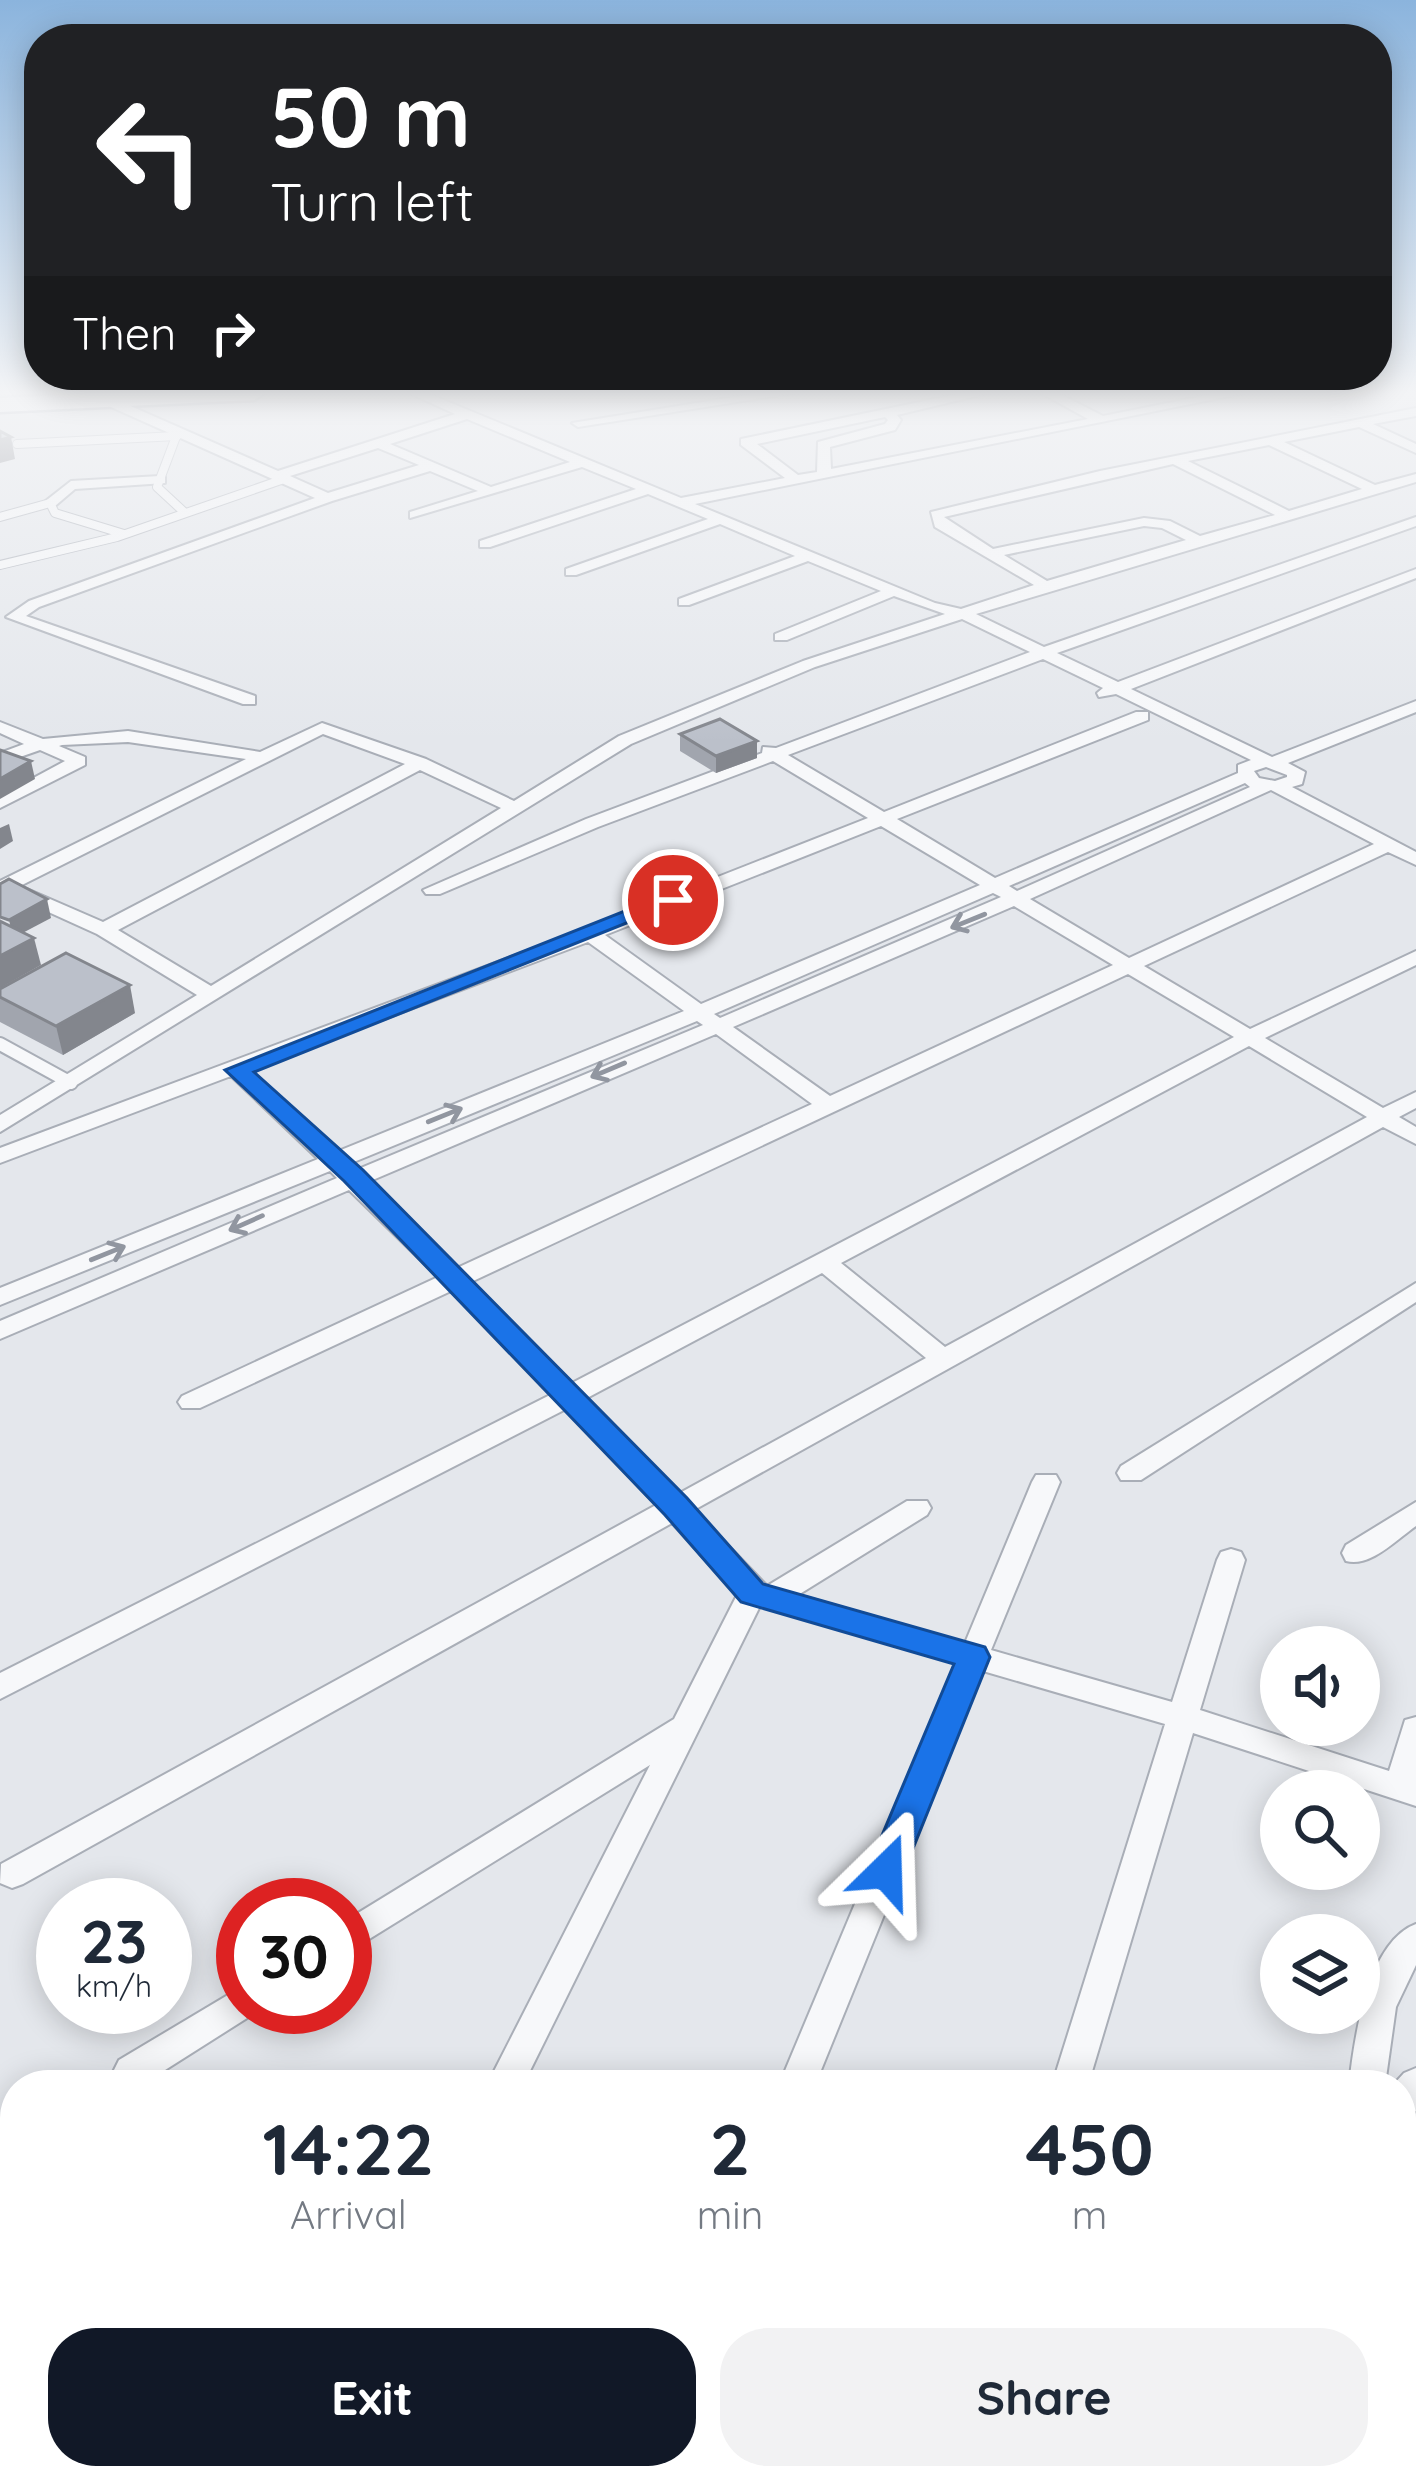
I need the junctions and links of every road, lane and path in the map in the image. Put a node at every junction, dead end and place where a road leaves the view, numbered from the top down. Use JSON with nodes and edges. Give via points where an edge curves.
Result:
{"nodes":[{"id":1,"x":53,"y":509,"type":"edge"},
{"id":2,"x":181,"y":509,"type":"edge"},
{"id":3,"x":192,"y":509,"type":"edge"},
{"id":4,"x":296,"y":509,"type":"edge"},
{"id":5,"x":433,"y":509,"type":"edge"},
{"id":6,"x":589,"y":509,"type":"edge"},
{"id":7,"x":691,"y":509,"type":"edge"},
{"id":8,"x":957,"y":509,"type":"edge"},
{"id":9,"x":1275,"y":509,"type":"edge"},
{"id":10,"x":1307,"y":509,"type":"edge"},
{"id":11,"x":184,"y":512,"type":"junction"},
{"id":12,"x":415,"y":515,"type":"dead end"},
{"id":13,"x":1287,"y":515,"type":"junction"},
{"id":14,"x":718,"y":520,"type":"junction"},
{"id":15,"x":1416,"y":521,"type":"edge"},
{"id":16,"x":124,"y":534,"type":"junction"},
{"id":17,"x":1198,"y":541,"type":"junction"},
{"id":18,"x":485,"y":544,"type":"dead end"},
{"id":19,"x":990,"y":554,"type":"junction"},
{"id":20,"x":808,"y":556,"type":"junction"},
{"id":21,"x":0,"y":565,"type":"edge"},
{"id":22,"x":571,"y":572,"type":"dead end"},
{"id":23,"x":1416,"y":573,"type":"edge"},
{"id":24,"x":1046,"y":586,"type":"junction"},
{"id":25,"x":894,"y":591,"type":"junction"},
{"id":26,"x":684,"y":602,"type":"dead end"},
{"id":27,"x":958,"y":617,"type":"junction"},
{"id":28,"x":781,"y":637,"type":"dead end"},
{"id":29,"x":1036,"y":657,"type":"junction"},
{"id":30,"x":1107,"y":692,"type":"junction"},
{"id":31,"x":249,"y":700,"type":"dead end"},
{"id":32,"x":1416,"y":706,"type":"edge"},
{"id":33,"x":690,"y":711,"type":"junction"},
{"id":34,"x":1142,"y":716,"type":"junction"},
{"id":35,"x":1416,"y":724,"type":"edge"},
{"id":36,"x":0,"y":727,"type":"edge"},
{"id":37,"x":37,"y":741,"type":"junction"},
{"id":38,"x":778,"y":756,"type":"junction"},
{"id":39,"x":260,"y":757,"type":"junction"},
{"id":40,"x":0,"y":759,"type":"edge"},
{"id":41,"x":1271,"y":762,"type":"junction"},
{"id":42,"x":419,"y":764,"type":"junction"},
{"id":43,"x":1296,"y":776,"type":"junction"},
{"id":44,"x":1258,"y":780,"type":"junction"},
{"id":45,"x":0,"y":802,"type":"edge"},
{"id":46,"x":511,"y":806,"type":"junction"},
{"id":47,"x":880,"y":815,"type":"junction"},
{"id":48,"x":1416,"y":841,"type":"edge"},
{"id":49,"x":1388,"y":844,"type":"junction"},
{"id":50,"x":1416,"y":859,"type":"edge"},
{"id":51,"x":3,"y":883,"type":"edge"},
{"id":52,"x":998,"y":887,"type":"junction"},
{"id":53,"x":433,"y":890,"type":"dead end"},
{"id":54,"x":1018,"y":900,"type":"junction"},
{"id":55,"x":104,"y":931,"type":"junction"},
{"id":56,"x":590,"y":934,"type":"junction"},
{"id":57,"x":1416,"y":957,"type":"edge"},
{"id":58,"x":1129,"y":967,"type":"junction"},
{"id":59,"x":212,"y":995,"type":"junction"},
{"id":60,"x":709,"y":1018,"type":"junction"},
{"id":61,"x":1247,"y":1039,"type":"junction"},
{"id":62,"x":0,"y":1045,"type":"edge"},
{"id":63,"x":237,"y":1070,"type":"junction"},
{"id":64,"x":71,"y":1083,"type":"junction"},
{"id":65,"x":1416,"y":1099,"type":"edge"},
{"id":66,"x":825,"y":1103,"type":"junction"},
{"id":67,"x":1383,"y":1117,"type":"junction"},
{"id":68,"x":0,"y":1125,"type":"edge"},
{"id":69,"x":1416,"y":1137,"type":"edge"},
{"id":70,"x":0,"y":1156,"type":"edge"},
{"id":71,"x":345,"y":1167,"type":"junction"},
{"id":72,"x":823,"y":1261,"type":"junction"},
{"id":73,"x":453,"y":1280,"type":"junction"},
{"id":74,"x":1416,"y":1291,"type":"edge"},
{"id":75,"x":0,"y":1297,"type":"edge"},
{"id":76,"x":0,"y":1331,"type":"edge"},
{"id":77,"x":944,"y":1359,"type":"junction"},
{"id":78,"x":569,"y":1396,"type":"junction"},
{"id":79,"x":191,"y":1402,"type":"dead end"},
{"id":80,"x":1131,"y":1473,"type":"dead end"},
{"id":81,"x":1046,"y":1482,"type":"dead end"},
{"id":82,"x":676,"y":1507,"type":"junction"},
{"id":83,"x":917,"y":1508,"type":"dead end"},
{"id":84,"x":1416,"y":1512,"type":"edge"},
{"id":85,"x":1356,"y":1553,"type":"dead end"},
{"id":86,"x":1231,"y":1560,"type":"dead end"},
{"id":87,"x":761,"y":1596,"type":"junction"},
{"id":88,"x":974,"y":1657,"type":"junction"},
{"id":89,"x":0,"y":1687,"type":"edge"},
{"id":90,"x":1183,"y":1717,"type":"junction"},
{"id":91,"x":687,"y":1726,"type":"junction"},
{"id":92,"x":1416,"y":1729,"type":"edge"},
{"id":93,"x":1408,"y":1790,"type":"edge"},
{"id":94,"x":12,"y":1874,"type":"dead end"},
{"id":95,"x":372,"y":1922,"type":"edge"},
{"id":96,"x":1416,"y":1939,"type":"edge"},
{"id":97,"x":216,"y":2019,"type":"edge"},
{"id":98,"x":134,"y":2070,"type":"edge"},
{"id":99,"x":513,"y":2070,"type":"edge"},
{"id":100,"x":803,"y":2070,"type":"edge"},
{"id":101,"x":1075,"y":2070,"type":"edge"},
{"id":102,"x":1368,"y":2070,"type":"edge"}],
"edges":[{"from":1,"to":16,"type":"lane"},
{"from":2,"to":11,"type":"lane"},
{"from":3,"to":11,"type":"lane"},
{"from":4,"to":31,"type":"street","via":[[14,617]]},
{"from":5,"to":12,"type":"street"},
{"from":6,"to":18,"type":"street"},
{"from":7,"to":14,"type":"street"},
{"from":8,"to":19,"type":"street","via":[[936,514],[940,524]]},
{"from":9,"to":13,"type":"street"},
{"from":10,"to":13,"type":"street"},
{"from":11,"to":16,"type":"lane"},
{"from":13,"to":17,"type":"street"},
{"from":14,"to":20,"type":"street"},
{"from":14,"to":22,"type":"street"},
{"from":15,"to":29,"type":"street"},
{"from":16,"to":21,"type":"lane"},
{"from":17,"to":19,"type":"street","via":[[1144,522]]},
{"from":17,"to":24,"type":"street"},
{"from":19,"to":24,"type":"street"},
{"from":20,"to":25,"type":"street"},
{"from":20,"to":26,"type":"street"},
{"from":23,"to":30,"type":"street"},
{"from":24,"to":27,"type":"street"},
{"from":25,"to":27,"type":"street"},
{"from":25,"to":28,"type":"street"},
{"from":27,"to":29,"type":"street"},
{"from":27,"to":33,"type":"street"},
{"from":29,"to":30,"type":"street"},
{"from":29,"to":38,"type":"street"},
{"from":30,"to":34,"type":"street"},
{"from":30,"to":41,"type":"street"},
{"from":32,"to":41,"type":"street"},
{"from":33,"to":38,"type":"street"},
{"from":33,"to":46,"type":"street","via":[[599,752]]},
{"from":34,"to":44,"type":"street"},
{"from":34,"to":47,"type":"street"},
{"from":35,"to":43,"type":"street"},
{"from":36,"to":37,"type":"street"},
{"from":37,"to":39,"type":"street","via":[[153,737]]},
{"from":37,"to":40,"type":"street"},
{"from":37,"to":45,"type":"street","via":[[79,761]]},
{"from":38,"to":47,"type":"street"},
{"from":38,"to":53,"type":"street"},
{"from":39,"to":42,"type":"street","via":[[331,729]]},
{"from":39,"to":51,"type":"street"},
{"from":41,"to":43,"type":"street"},
{"from":41,"to":44,"type":"street","via":[[1248,764]]},
{"from":42,"to":46,"type":"street"},
{"from":42,"to":55,"type":"street"},
{"from":43,"to":44,"type":"street"},
{"from":43,"to":48,"type":"street"},
{"from":44,"to":49,"type":"street"},
{"from":44,"to":52,"type":"street"},
{"from":44,"to":54,"type":"street"},
{"from":46,"to":59,"type":"street"},
{"from":47,"to":52,"type":"street"},
{"from":47,"to":56,"type":"street"},
{"from":49,"to":50,"type":"street"},
{"from":49,"to":58,"type":"street"},
{"from":51,"to":55,"type":"street"},
{"from":52,"to":54,"type":"street"},
{"from":52,"to":60,"type":"street"},
{"from":54,"to":58,"type":"street"},
{"from":54,"to":60,"type":"street","one_way":true},
{"from":55,"to":59,"type":"street"},
{"from":56,"to":60,"type":"street"},
{"from":56,"to":63,"type":"street"},
{"from":57,"to":61,"type":"street"},
{"from":58,"to":61,"type":"street"},
{"from":58,"to":66,"type":"street"},
{"from":59,"to":64,"type":"street"},
{"from":60,"to":66,"type":"street"},
{"from":60,"to":71,"type":"street"},
{"from":61,"to":67,"type":"street"},
{"from":61,"to":72,"type":"street"},
{"from":62,"to":64,"type":"lane"},
{"from":63,"to":70,"type":"street"},
{"from":63,"to":71,"type":"street"},
{"from":64,"to":68,"type":"street"},
{"from":65,"to":67,"type":"street"},
{"from":66,"to":73,"type":"street"},
{"from":67,"to":69,"type":"street"},
{"from":67,"to":77,"type":"street"},
{"from":71,"to":73,"type":"street"},
{"from":75,"to":71,"type":"street","one_way":true},
{"from":71,"to":76,"type":"street","one_way":true},
{"from":72,"to":77,"type":"street"},
{"from":72,"to":78,"type":"street"},
{"from":73,"to":78,"type":"street"},
{"from":73,"to":79,"type":"street"},
{"from":74,"to":80,"type":"street"},
{"from":77,"to":82,"type":"street"},
{"from":78,"to":82,"type":"street"},
{"from":78,"to":89,"type":"street"},
{"from":81,"to":88,"type":"street"},
{"from":82,"to":87,"type":"street"},
{"from":82,"to":94,"type":"street"},
{"from":83,"to":87,"type":"street"},
{"from":84,"to":85,"type":"street"},
{"from":86,"to":90,"type":"street"},
{"from":87,"to":88,"type":"street"},
{"from":87,"to":91,"type":"street"},
{"from":88,"to":90,"type":"street"},
{"from":88,"to":100,"type":"street"},
{"from":90,"to":93,"type":"street"},
{"from":90,"to":101,"type":"street"},
{"from":91,"to":95,"type":"street"},
{"from":91,"to":99,"type":"street"},
{"from":92,"to":93,"type":"street"},
{"from":96,"to":102,"type":"street","via":[[1387,1975]]},
{"from":97,"to":98,"type":"street"}]}
